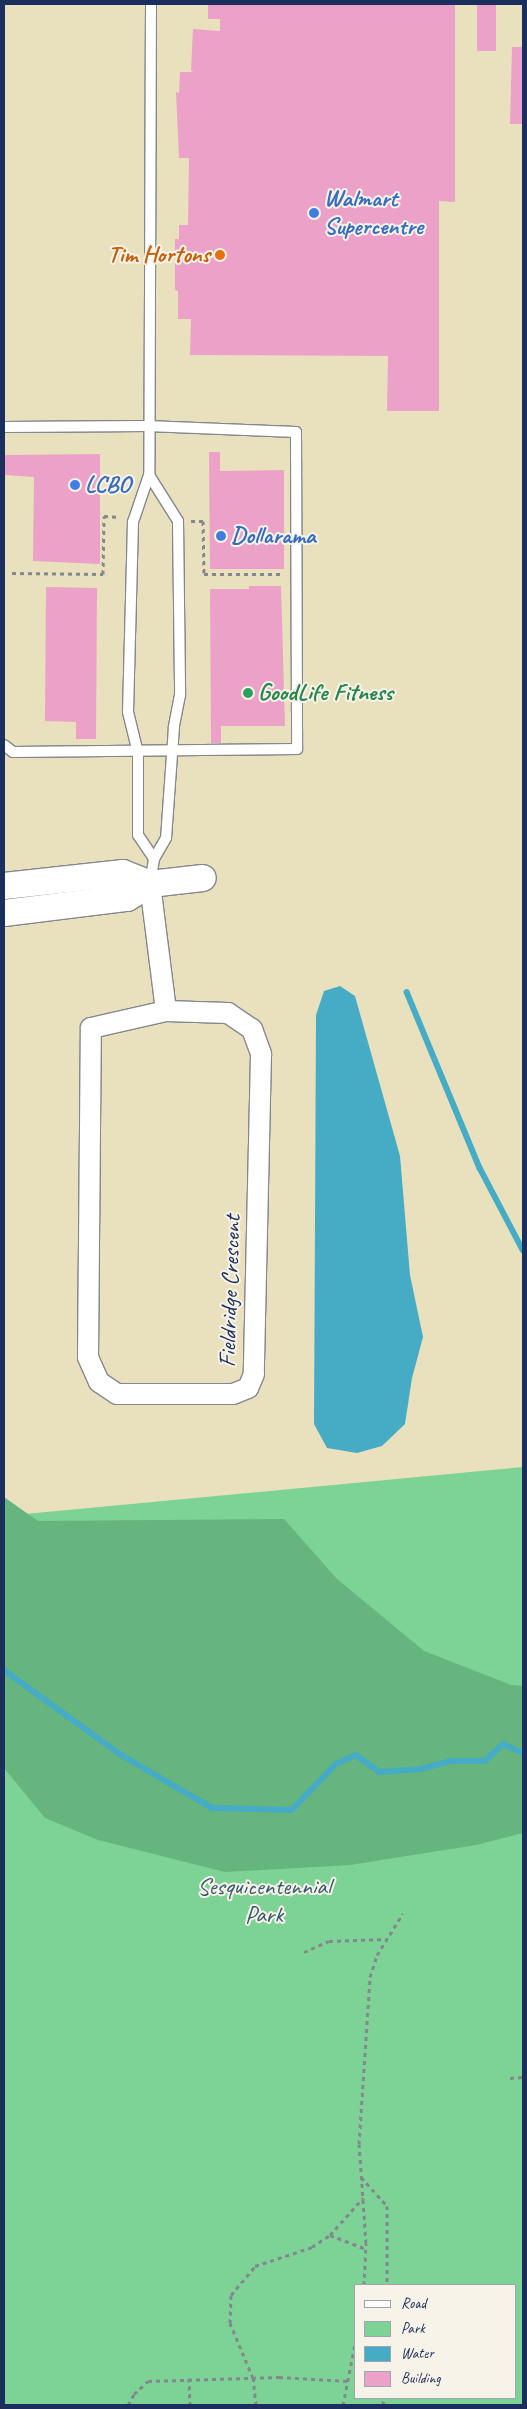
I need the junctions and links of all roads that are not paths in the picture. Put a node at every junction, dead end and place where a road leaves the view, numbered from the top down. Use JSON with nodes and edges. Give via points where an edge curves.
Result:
{"nodes":[{"id":1,"x":151,"y":4,"type":"edge"},
{"id":2,"x":148,"y":426,"type":"junction"},
{"id":3,"x":4,"y":427,"type":"edge"},
{"id":4,"x":149,"y":476,"type":"junction"},
{"id":5,"x":4,"y":745,"type":"edge"},
{"id":6,"x":172,"y":752,"type":"junction"},
{"id":7,"x":138,"y":753,"type":"junction"},
{"id":8,"x":152,"y":872,"type":"junction"},
{"id":9,"x":203,"y":878,"type":"dead end"},
{"id":10,"x":4,"y":886,"type":"edge"},
{"id":11,"x":4,"y":913,"type":"edge"},
{"id":12,"x":166,"y":1011,"type":"junction"}],
"edges":[{"from":1,"to":2,"type":"lane"},
{"from":2,"to":3,"type":"lane"},
{"from":2,"to":4,"type":"lane"},
{"from":2,"to":6,"type":"lane","via":[[296,432],[297,749]]},
{"from":4,"to":6,"type":"lane","via":[[178,522],[180,695]]},
{"from":4,"to":7,"type":"lane","via":[[133,522],[128,712]]},
{"from":5,"to":7,"type":"lane","via":[[13,752]]},
{"from":6,"to":7,"type":"lane"},
{"from":6,"to":8,"type":"lane","via":[[166,838]]},
{"from":7,"to":8,"type":"lane","via":[[138,835]]},
{"from":8,"to":9,"type":"street"},
{"from":8,"to":10,"type":"street"},
{"from":8,"to":11,"type":"street","via":[[126,898]]},
{"from":8,"to":12,"type":"street"},
{"from":12,"to":12,"type":"street","name":"Fieldridge Crescent","via":[[228,1013],[252,1029],[260,1054],[254,1374],[248,1388],[233,1394],[118,1394],[99,1382],[88,1357],[91,1028]]}]}
